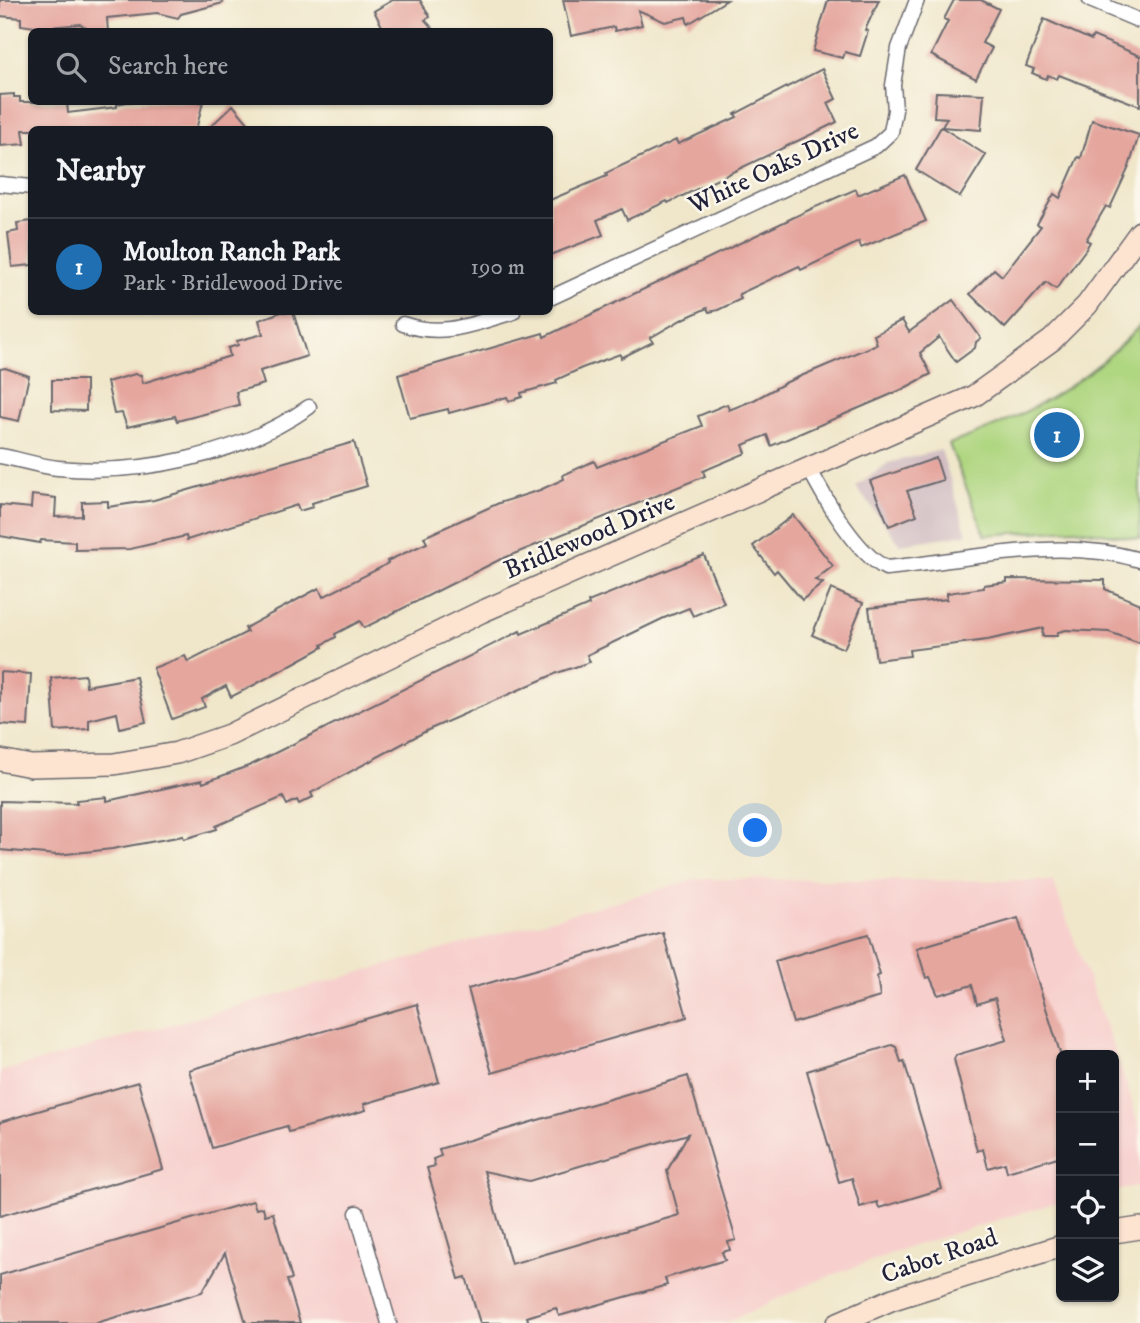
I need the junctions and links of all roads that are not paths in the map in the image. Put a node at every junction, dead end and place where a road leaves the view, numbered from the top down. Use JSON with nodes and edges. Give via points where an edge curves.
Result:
{"nodes":[{"id":1,"x":917,"y":0,"type":"edge"},
{"id":2,"x":1090,"y":0,"type":"edge"},
{"id":3,"x":1140,"y":21,"type":"edge"},
{"id":4,"x":0,"y":184,"type":"edge"},
{"id":5,"x":28,"y":187,"type":"edge"},
{"id":6,"x":1140,"y":232,"type":"edge"},
{"id":7,"x":553,"y":297,"type":"edge"},
{"id":8,"x":503,"y":315,"type":"edge"},
{"id":9,"x":402,"y":324,"type":"dead end"},
{"id":10,"x":309,"y":407,"type":"dead end"},
{"id":11,"x":0,"y":456,"type":"edge"},
{"id":12,"x":810,"y":470,"type":"junction"},
{"id":13,"x":1140,"y":560,"type":"edge"},
{"id":14,"x":0,"y":760,"type":"edge"},
{"id":15,"x":357,"y":1213,"type":"dead end"},
{"id":16,"x":1140,"y":1228,"type":"edge"},
{"id":17,"x":1119,"y":1232,"type":"edge"},
{"id":18,"x":1056,"y":1247,"type":"edge"},
{"id":19,"x":389,"y":1323,"type":"edge"},
{"id":20,"x":838,"y":1323,"type":"edge"}],
"edges":[{"from":1,"to":7,"type":"street","name":"White Oaks Drive","via":[[899,48],[891,132],[876,146]]},
{"from":2,"to":3,"type":"street"},
{"from":4,"to":5,"type":"street"},
{"from":6,"to":12,"type":"street","name":"Bridlewood Drive","via":[[1087,305],[1014,369],[974,396]]},
{"from":8,"to":9,"type":"street","via":[[460,328],[424,331]]},
{"from":10,"to":11,"type":"street","via":[[283,425],[250,438],[161,463],[57,468]]},
{"from":12,"to":13,"type":"street","via":[[862,548],[886,568],[1041,549],[1087,550]]},
{"from":12,"to":14,"type":"street","name":"Bridlewood Drive","via":[[413,643],[229,735],[177,753],[114,764],[31,766]]},
{"from":15,"to":19,"type":"street"},
{"from":16,"to":17,"type":"street"},
{"from":18,"to":20,"type":"street","name":"Cabot Road","via":[[893,1299]]}]}
